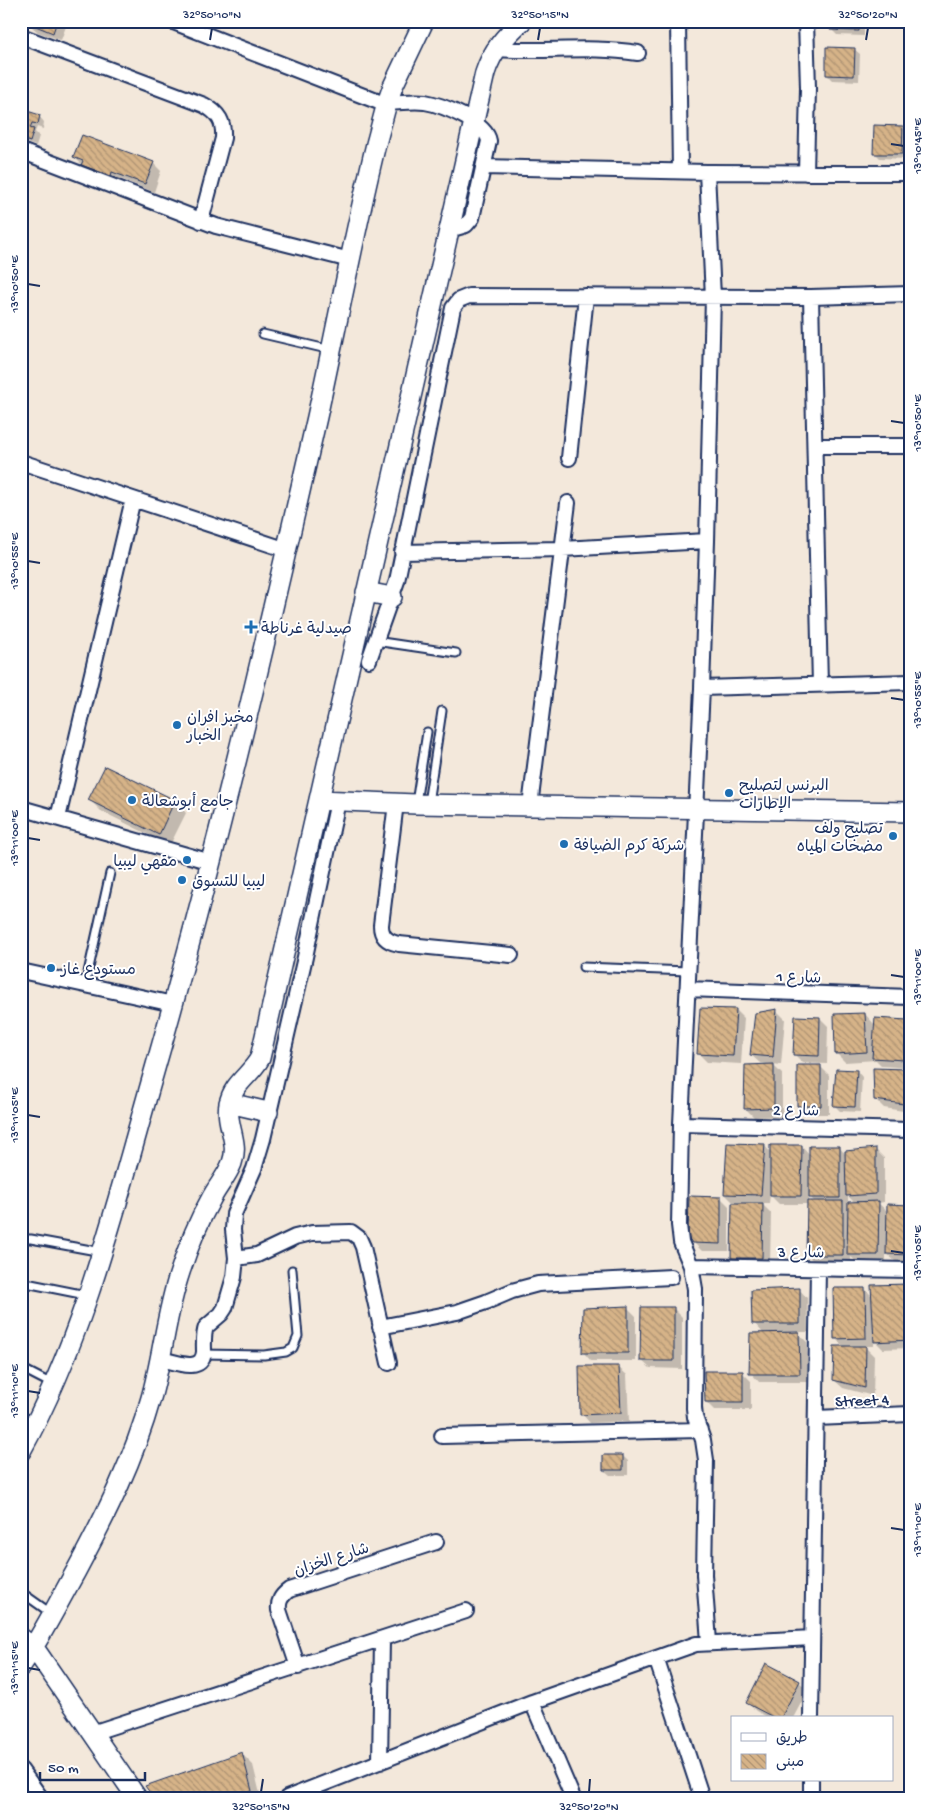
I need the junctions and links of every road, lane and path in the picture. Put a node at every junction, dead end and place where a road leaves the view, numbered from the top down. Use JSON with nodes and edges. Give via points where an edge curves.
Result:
{"nodes":[{"id":1,"x":171,"y":21,"type":"edge"},
{"id":2,"x":424,"y":21,"type":"edge"},
{"id":3,"x":522,"y":21,"type":"edge"},
{"id":4,"x":678,"y":21,"type":"edge"},
{"id":5,"x":806,"y":21,"type":"edge"},
{"id":6,"x":21,"y":36,"type":"edge"},
{"id":7,"x":496,"y":49,"type":"junction"},
{"id":8,"x":638,"y":53,"type":"dead end"},
{"id":9,"x":387,"y":103,"type":"junction"},
{"id":10,"x":474,"y":122,"type":"junction"},
{"id":11,"x":21,"y":151,"type":"edge"},
{"id":12,"x":484,"y":166,"type":"junction"},
{"id":13,"x":680,"y":171,"type":"junction"},
{"id":14,"x":707,"y":172,"type":"junction"},
{"id":15,"x":806,"y":173,"type":"junction"},
{"id":16,"x":910,"y":173,"type":"edge"},
{"id":17,"x":201,"y":221,"type":"junction"},
{"id":18,"x":449,"y":230,"type":"junction"},
{"id":19,"x":350,"y":260,"type":"junction"},
{"id":20,"x":910,"y":294,"type":"edge"},
{"id":21,"x":586,"y":296,"type":"junction"},
{"id":22,"x":811,"y":296,"type":"junction"},
{"id":23,"x":713,"y":297,"type":"junction"},
{"id":24,"x":263,"y":334,"type":"dead end"},
{"id":25,"x":332,"y":350,"type":"junction"},
{"id":26,"x":815,"y":446,"type":"junction"},
{"id":27,"x":910,"y":446,"type":"edge"},
{"id":28,"x":570,"y":458,"type":"dead end"},
{"id":29,"x":21,"y":462,"type":"edge"},
{"id":30,"x":133,"y":499,"type":"junction"},
{"id":31,"x":568,"y":503,"type":"dead end"},
{"id":32,"x":707,"y":541,"type":"junction"},
{"id":33,"x":562,"y":549,"type":"junction"},
{"id":34,"x":287,"y":550,"type":"junction"},
{"id":35,"x":402,"y":552,"type":"junction"},
{"id":36,"x":366,"y":592,"type":"junction"},
{"id":37,"x":392,"y":597,"type":"junction"},
{"id":38,"x":374,"y":641,"type":"junction"},
{"id":39,"x":456,"y":654,"type":"dead end"},
{"id":40,"x":369,"y":660,"type":"dead end"},
{"id":41,"x":910,"y":682,"type":"edge"},
{"id":42,"x":820,"y":685,"type":"junction"},
{"id":43,"x":702,"y":688,"type":"junction"},
{"id":44,"x":442,"y":711,"type":"dead end"},
{"id":45,"x":427,"y":732,"type":"dead end"},
{"id":46,"x":319,"y":800,"type":"junction"},
{"id":47,"x":338,"y":801,"type":"junction"},
{"id":48,"x":396,"y":803,"type":"junction"},
{"id":49,"x":422,"y":804,"type":"junction"},
{"id":50,"x":530,"y":806,"type":"junction"},
{"id":51,"x":21,"y":808,"type":"edge"},
{"id":52,"x":696,"y":808,"type":"junction"},
{"id":53,"x":910,"y":812,"type":"edge"},
{"id":54,"x":58,"y":818,"type":"junction"},
{"id":55,"x":211,"y":862,"type":"junction"},
{"id":56,"x":110,"y":873,"type":"dead end"},
{"id":57,"x":511,"y":955,"type":"dead end"},
{"id":58,"x":583,"y":967,"type":"dead end"},
{"id":59,"x":21,"y":971,"type":"edge"},
{"id":60,"x":688,"y":972,"type":"junction"},
{"id":61,"x":85,"y":986,"type":"junction"},
{"id":62,"x":687,"y":989,"type":"junction"},
{"id":63,"x":910,"y":998,"type":"edge"},
{"id":64,"x":174,"y":1004,"type":"junction"},
{"id":65,"x":229,"y":1103,"type":"junction"},
{"id":66,"x":268,"y":1112,"type":"junction"},
{"id":67,"x":681,"y":1124,"type":"junction"},
{"id":68,"x":910,"y":1130,"type":"edge"},
{"id":69,"x":21,"y":1239,"type":"edge"},
{"id":70,"x":103,"y":1252,"type":"junction"},
{"id":71,"x":236,"y":1258,"type":"junction"},
{"id":72,"x":691,"y":1266,"type":"junction"},
{"id":73,"x":818,"y":1269,"type":"junction"},
{"id":74,"x":292,"y":1270,"type":"dead end"},
{"id":75,"x":910,"y":1270,"type":"edge"},
{"id":76,"x":671,"y":1277,"type":"dead end"},
{"id":77,"x":21,"y":1282,"type":"edge"},
{"id":78,"x":88,"y":1296,"type":"junction"},
{"id":79,"x":380,"y":1327,"type":"junction"},
{"id":80,"x":203,"y":1354,"type":"junction"},
{"id":81,"x":160,"y":1359,"type":"junction"},
{"id":82,"x":389,"y":1363,"type":"dead end"},
{"id":83,"x":21,"y":1368,"type":"edge"},
{"id":84,"x":54,"y":1385,"type":"junction"},
{"id":85,"x":910,"y":1414,"type":"edge"},
{"id":86,"x":816,"y":1418,"type":"junction"},
{"id":87,"x":29,"y":1420,"type":"edge"},
{"id":88,"x":700,"y":1430,"type":"junction"},
{"id":89,"x":442,"y":1436,"type":"dead end"},
{"id":90,"x":21,"y":1451,"type":"edge"},
{"id":91,"x":436,"y":1542,"type":"dead end"},
{"id":92,"x":21,"y":1592,"type":"edge"},
{"id":93,"x":466,"y":1611,"type":"dead end"},
{"id":94,"x":53,"y":1614,"type":"junction"},
{"id":95,"x":812,"y":1638,"type":"junction"},
{"id":96,"x":382,"y":1640,"type":"junction"},
{"id":97,"x":710,"y":1642,"type":"junction"},
{"id":98,"x":28,"y":1643,"type":"edge"},
{"id":99,"x":656,"y":1658,"type":"junction"},
{"id":100,"x":21,"y":1666,"type":"edge"},
{"id":101,"x":298,"y":1667,"type":"junction"},
{"id":102,"x":532,"y":1702,"type":"junction"},
{"id":103,"x":811,"y":1716,"type":"edge"},
{"id":104,"x":92,"y":1733,"type":"junction"},
{"id":105,"x":380,"y":1762,"type":"junction"},
{"id":106,"x":21,"y":1770,"type":"edge"},
{"id":107,"x":811,"y":1782,"type":"edge"},
{"id":108,"x":291,"y":1797,"type":"edge"},
{"id":109,"x":41,"y":1798,"type":"edge"},
{"id":110,"x":137,"y":1798,"type":"edge"},
{"id":111,"x":573,"y":1798,"type":"edge"},
{"id":112,"x":702,"y":1798,"type":"edge"},
{"id":113,"x":811,"y":1798,"type":"edge"}],
"edges":[{"from":1,"to":9,"type":"street"},
{"from":2,"to":9,"type":"street"},
{"from":3,"to":7,"type":"street"},
{"from":4,"to":13,"type":"street"},
{"from":5,"to":15,"type":"street"},
{"from":6,"to":17,"type":"street","via":[[214,110],[220,118],[223,138]]},
{"from":7,"to":8,"type":"street","via":[[603,48]]},
{"from":7,"to":10,"type":"street","via":[[485,73]]},
{"from":9,"to":10,"type":"street","via":[[435,104]]},
{"from":9,"to":19,"type":"street"},
{"from":10,"to":12,"type":"street","via":[[488,137]]},
{"from":10,"to":18,"type":"street"},
{"from":11,"to":17,"type":"street"},
{"from":12,"to":13,"type":"street"},
{"from":12,"to":18,"type":"street","via":[[472,218],[466,225]]},
{"from":13,"to":14,"type":"street"},
{"from":14,"to":15,"type":"street"},
{"from":14,"to":23,"type":"street"},
{"from":15,"to":16,"type":"street"},
{"from":17,"to":19,"type":"street"},
{"from":18,"to":36,"type":"street"},
{"from":19,"to":25,"type":"street"},
{"from":20,"to":22,"type":"street"},
{"from":21,"to":23,"type":"street"},
{"from":21,"to":28,"type":"street"},
{"from":21,"to":35,"type":"street","via":[[469,296],[456,303]]},
{"from":22,"to":23,"type":"street"},
{"from":22,"to":26,"type":"street"},
{"from":23,"to":32,"type":"street"},
{"from":24,"to":25,"type":"lane"},
{"from":25,"to":34,"type":"street"},
{"from":26,"to":27,"type":"street"},
{"from":26,"to":42,"type":"street"},
{"from":29,"to":30,"type":"street"},
{"from":30,"to":34,"type":"street"},
{"from":30,"to":54,"type":"street"},
{"from":31,"to":33,"type":"street"},
{"from":32,"to":33,"type":"street"},
{"from":32,"to":43,"type":"street"},
{"from":33,"to":35,"type":"street"},
{"from":33,"to":50,"type":"street"},
{"from":34,"to":55,"type":"street"},
{"from":35,"to":37,"type":"street"},
{"from":36,"to":37,"type":"street"},
{"from":36,"to":46,"type":"street"},
{"from":37,"to":38,"type":"street"},
{"from":38,"to":39,"type":"lane"},
{"from":38,"to":40,"type":"street"},
{"from":41,"to":42,"type":"street"},
{"from":42,"to":43,"type":"street"},
{"from":43,"to":52,"type":"street"},
{"from":44,"to":49,"type":"lane"},
{"from":45,"to":49,"type":"lane"},
{"from":46,"to":47,"type":"street"},
{"from":46,"to":65,"type":"street","via":[[260,1058],[235,1087]]},
{"from":47,"to":48,"type":"street"},
{"from":47,"to":66,"type":"street"},
{"from":48,"to":49,"type":"street"},
{"from":48,"to":57,"type":"street","via":[[381,925],[385,938],[399,944]]},
{"from":49,"to":50,"type":"street"},
{"from":50,"to":52,"type":"street"},
{"from":51,"to":54,"type":"street"},
{"from":52,"to":53,"type":"street"},
{"from":52,"to":60,"type":"street"},
{"from":54,"to":55,"type":"street"},
{"from":55,"to":64,"type":"street"},
{"from":56,"to":61,"type":"lane"},
{"from":58,"to":60,"type":"lane"},
{"from":59,"to":61,"type":"street"},
{"from":60,"to":62,"type":"street"},
{"from":61,"to":64,"type":"street"},
{"from":62,"to":63,"type":"street","name":"شارع 1"},
{"from":62,"to":67,"type":"street"},
{"from":64,"to":70,"type":"street"},
{"from":65,"to":66,"type":"street"},
{"from":65,"to":81,"type":"street","via":[[235,1148],[232,1162],[187,1251],[173,1296]]},
{"from":66,"to":71,"type":"street","via":[[259,1154],[234,1214]]},
{"from":67,"to":68,"type":"street","name":"شارع 2"},
{"from":67,"to":72,"type":"street","via":[[679,1234]]},
{"from":69,"to":70,"type":"lane"},
{"from":70,"to":78,"type":"street"},
{"from":71,"to":79,"type":"street","via":[[257,1255],[304,1234],[341,1231],[356,1234],[362,1242]]},
{"from":71,"to":80,"type":"street","via":[[227,1302],[221,1314],[206,1328]]},
{"from":72,"to":73,"type":"street","name":"شارع 3"},
{"from":72,"to":88,"type":"street","via":[[695,1289],[694,1408]]},
{"from":73,"to":75,"type":"street","name":"شارع 3"},
{"from":73,"to":86,"type":"street"},
{"from":74,"to":80,"type":"lane","via":[[298,1336],[293,1348],[264,1355]]},
{"from":76,"to":79,"type":"street","via":[[538,1284],[457,1312]]},
{"from":77,"to":78,"type":"lane"},
{"from":78,"to":84,"type":"street"},
{"from":79,"to":82,"type":"street"},
{"from":80,"to":81,"type":"street","via":[[202,1361],[192,1366]]},
{"from":81,"to":94,"type":"street","via":[[143,1425],[121,1483]]},
{"from":83,"to":84,"type":"lane"},
{"from":84,"to":87,"type":"street"},
{"from":85,"to":86,"type":"street","name":"Street 4"},
{"from":86,"to":95,"type":"street"},
{"from":87,"to":90,"type":"street"},
{"from":88,"to":89,"type":"street"},
{"from":88,"to":97,"type":"street","via":[[706,1460],[704,1576]]},
{"from":91,"to":101,"type":"street","name":"شارع الخزان","via":[[283,1594],[278,1602],[279,1610]]},
{"from":92,"to":94,"type":"lane"},
{"from":93,"to":96,"type":"street"},
{"from":94,"to":98,"type":"street"},
{"from":95,"to":97,"type":"street"},
{"from":95,"to":103,"type":"street"},
{"from":96,"to":101,"type":"street"},
{"from":96,"to":105,"type":"street"},
{"from":97,"to":99,"type":"street"},
{"from":98,"to":100,"type":"street"},
{"from":98,"to":104,"type":"street"},
{"from":99,"to":102,"type":"street"},
{"from":99,"to":112,"type":"street"},
{"from":101,"to":104,"type":"street"},
{"from":102,"to":105,"type":"street"},
{"from":102,"to":111,"type":"street"},
{"from":104,"to":110,"type":"street"},
{"from":105,"to":108,"type":"street"},
{"from":106,"to":109,"type":"street"},
{"from":107,"to":113,"type":"street"}]}
